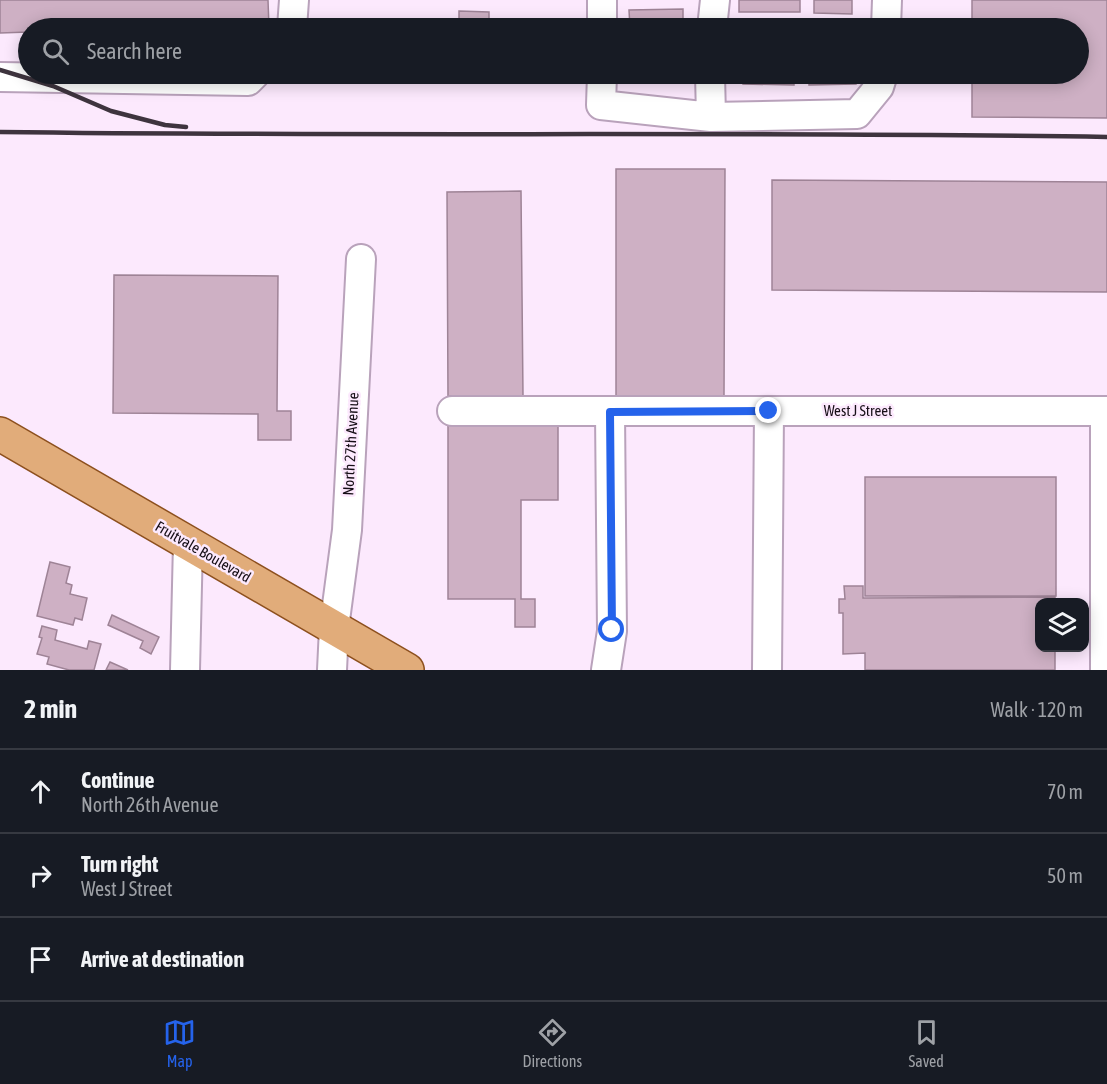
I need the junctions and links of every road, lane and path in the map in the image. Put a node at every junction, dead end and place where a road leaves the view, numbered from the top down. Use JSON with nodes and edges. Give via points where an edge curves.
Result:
{"nodes":[{"id":1,"x":294,"y":0,"type":"edge"},
{"id":2,"x":602,"y":0,"type":"edge"},
{"id":3,"x":715,"y":0,"type":"edge"},
{"id":4,"x":887,"y":0,"type":"edge"},
{"id":5,"x":293,"y":18,"type":"edge"},
{"id":6,"x":602,"y":18,"type":"edge"},
{"id":7,"x":713,"y":18,"type":"edge"},
{"id":8,"x":886,"y":18,"type":"edge"},
{"id":9,"x":0,"y":77,"type":"edge"},
{"id":10,"x":18,"y":77,"type":"edge"},
{"id":11,"x":602,"y":84,"type":"edge"},
{"id":12,"x":710,"y":84,"type":"edge"},
{"id":13,"x":880,"y":84,"type":"edge"},
{"id":14,"x":711,"y":117,"type":"junction"},
{"id":15,"x":361,"y":259,"type":"dead end"},
{"id":16,"x":452,"y":411,"type":"dead end"},
{"id":17,"x":769,"y":411,"type":"junction"},
{"id":18,"x":1106,"y":411,"type":"edge"},
{"id":19,"x":610,"y":412,"type":"junction"},
{"id":20,"x":0,"y":434,"type":"edge"},
{"id":21,"x":188,"y":543,"type":"junction"},
{"id":22,"x":334,"y":628,"type":"junction"},
{"id":23,"x":185,"y":670,"type":"edge"},
{"id":24,"x":332,"y":670,"type":"edge"},
{"id":25,"x":407,"y":670,"type":"edge"},
{"id":26,"x":606,"y":670,"type":"edge"},
{"id":27,"x":767,"y":670,"type":"edge"},
{"id":28,"x":1105,"y":670,"type":"edge"}],
"edges":[{"from":1,"to":5,"type":"street"},
{"from":2,"to":6,"type":"street"},
{"from":3,"to":7,"type":"street"},
{"from":4,"to":8,"type":"street"},
{"from":9,"to":10,"type":"street"},
{"from":11,"to":14,"type":"street","via":[[601,105]]},
{"from":12,"to":14,"type":"street"},
{"from":13,"to":14,"type":"street","via":[[857,114]]},
{"from":15,"to":22,"type":"street","name":"North 27th Avenue","via":[[347,530]]},
{"from":16,"to":19,"type":"street","name":"West J Street"},
{"from":17,"to":18,"type":"street","name":"West J Street"},
{"from":17,"to":19,"type":"street","name":"West J Street"},
{"from":17,"to":27,"type":"street"},
{"from":18,"to":28,"type":"street"},
{"from":19,"to":26,"type":"street","via":[[612,630]]},
{"from":20,"to":21,"type":"main road","name":"Fruitvale Boulevard"},
{"from":21,"to":22,"type":"main road","name":"Fruitvale Boulevard"},
{"from":21,"to":23,"type":"street"},
{"from":22,"to":24,"type":"street","name":"North 27th Avenue"},
{"from":22,"to":25,"type":"main road","name":"Fruitvale Boulevard"}]}
